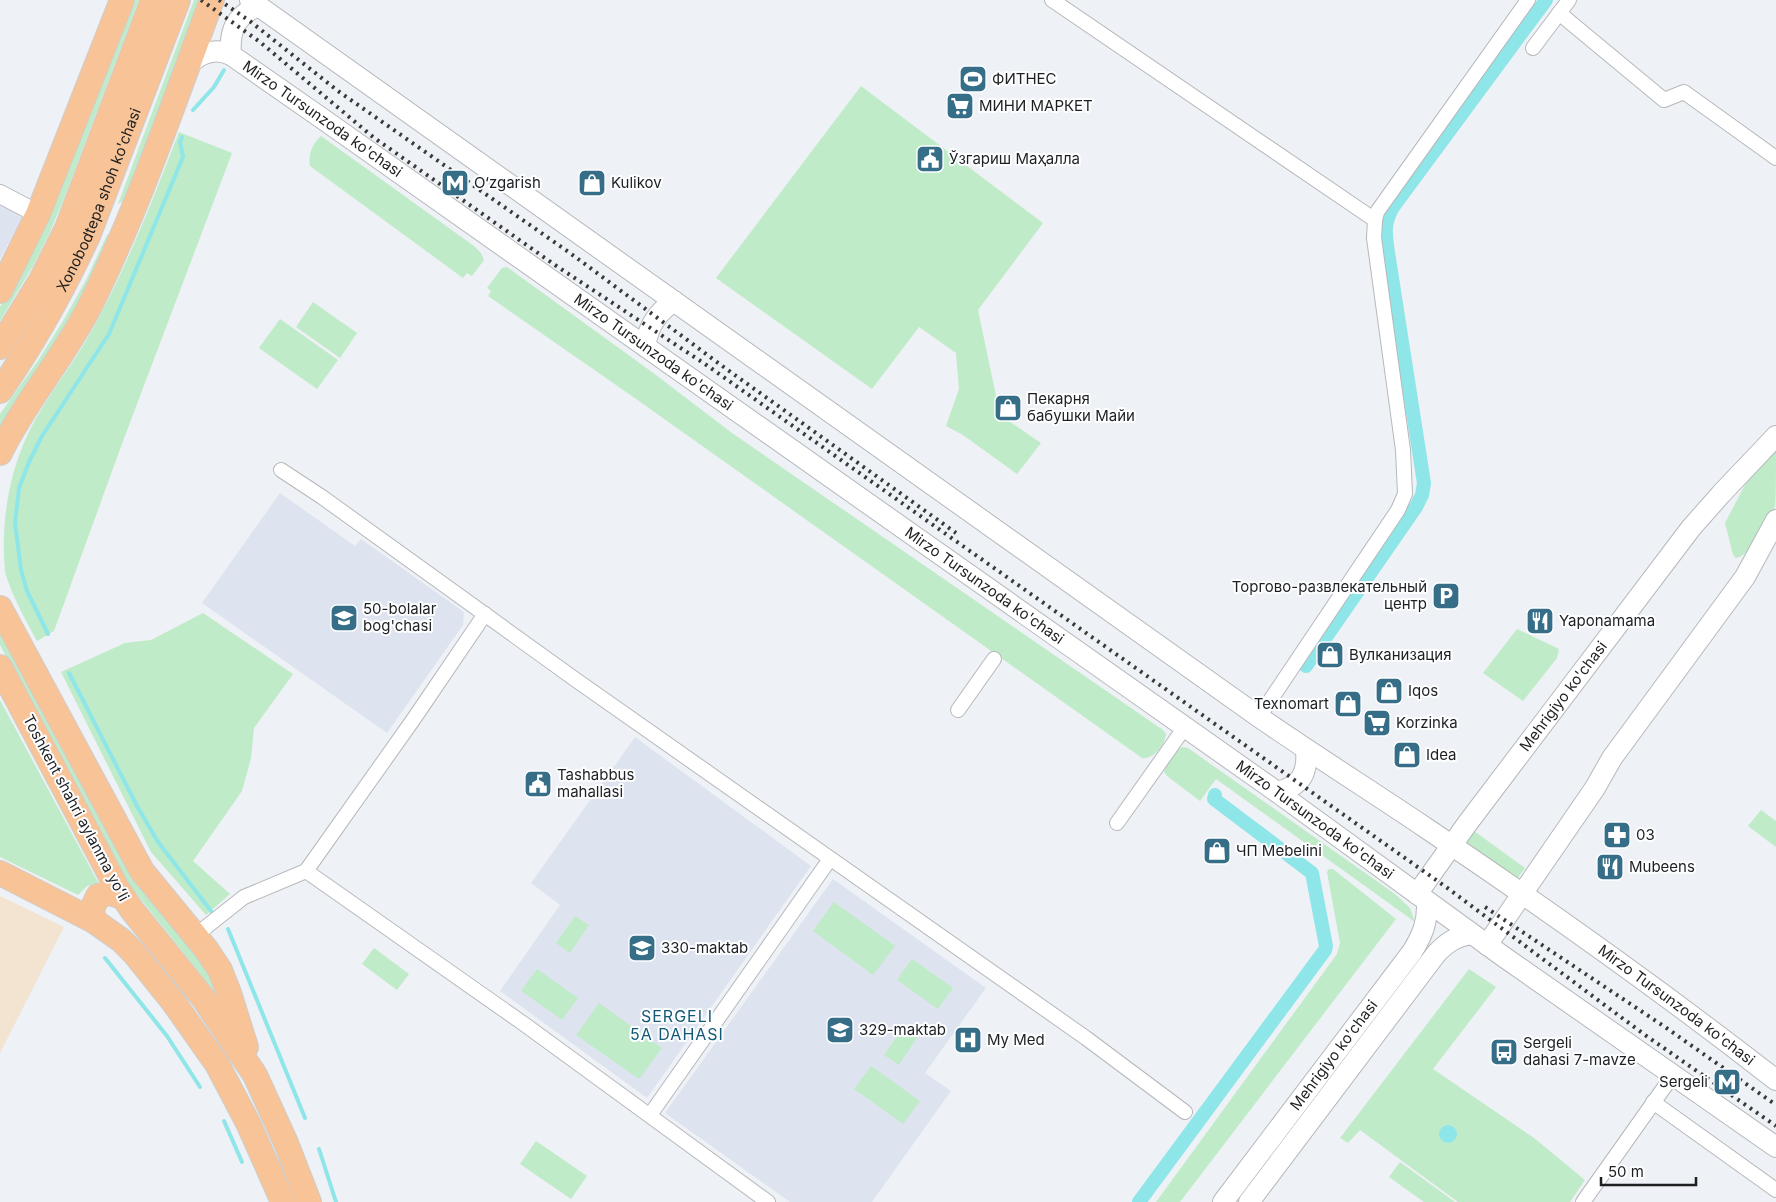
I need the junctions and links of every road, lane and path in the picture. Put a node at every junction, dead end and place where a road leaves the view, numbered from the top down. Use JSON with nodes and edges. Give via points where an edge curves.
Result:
{"nodes":[{"id":1,"x":122,"y":0,"type":"edge"},
{"id":2,"x":153,"y":0,"type":"edge"},
{"id":3,"x":178,"y":0,"type":"edge"},
{"id":4,"x":212,"y":0,"type":"edge"},
{"id":5,"x":1054,"y":0,"type":"edge"},
{"id":6,"x":1528,"y":0,"type":"edge"},
{"id":7,"x":1569,"y":0,"type":"edge"},
{"id":8,"x":254,"y":3,"type":"edge"},
{"id":9,"x":1559,"y":14,"type":"junction"},
{"id":10,"x":1533,"y":48,"type":"dead end"},
{"id":11,"x":231,"y":55,"type":"junction"},
{"id":12,"x":188,"y":65,"type":"junction"},
{"id":13,"x":1776,"y":158,"type":"edge"},
{"id":14,"x":0,"y":194,"type":"edge"},
{"id":15,"x":138,"y":199,"type":"junction"},
{"id":16,"x":38,"y":214,"type":"junction"},
{"id":17,"x":1375,"y":220,"type":"junction"},
{"id":18,"x":88,"y":236,"type":"junction"},
{"id":19,"x":0,"y":291,"type":"edge"},
{"id":20,"x":674,"y":301,"type":"junction"},
{"id":21,"x":646,"y":346,"type":"junction"},
{"id":22,"x":0,"y":347,"type":"edge"},
{"id":23,"x":0,"y":391,"type":"edge"},
{"id":24,"x":1776,"y":436,"type":"edge"},
{"id":25,"x":0,"y":453,"type":"edge"},
{"id":26,"x":281,"y":470,"type":"dead end"},
{"id":27,"x":1776,"y":520,"type":"edge"},
{"id":28,"x":0,"y":608,"type":"edge"},
{"id":29,"x":485,"y":614,"type":"junction"},
{"id":30,"x":994,"y":659,"type":"dead end"},
{"id":31,"x":0,"y":666,"type":"edge"},
{"id":32,"x":958,"y":710,"type":"dead end"},
{"id":33,"x":1259,"y":717,"type":"junction"},
{"id":34,"x":1185,"y":727,"type":"junction"},
{"id":35,"x":1306,"y":750,"type":"junction"},
{"id":36,"x":1276,"y":792,"type":"junction"},
{"id":37,"x":1117,"y":822,"type":"dead end"},
{"id":38,"x":1452,"y":846,"type":"junction"},
{"id":39,"x":830,"y":858,"type":"junction"},
{"id":40,"x":306,"y":871,"type":"junction"},
{"id":41,"x":0,"y":873,"type":"edge"},
{"id":42,"x":1522,"y":895,"type":"junction"},
{"id":43,"x":123,"y":897,"type":"junction"},
{"id":44,"x":1422,"y":898,"type":"junction"},
{"id":45,"x":94,"y":922,"type":"junction"},
{"id":46,"x":197,"y":938,"type":"junction"},
{"id":47,"x":1480,"y":940,"type":"junction"},
{"id":48,"x":255,"y":1075,"type":"junction"},
{"id":49,"x":1673,"y":1075,"type":"junction"},
{"id":50,"x":1776,"y":1080,"type":"edge"},
{"id":51,"x":1653,"y":1102,"type":"junction"},
{"id":52,"x":1185,"y":1112,"type":"dead end"},
{"id":53,"x":650,"y":1115,"type":"junction"},
{"id":54,"x":1776,"y":1147,"type":"edge"},
{"id":55,"x":1776,"y":1190,"type":"edge"},
{"id":56,"x":283,"y":1202,"type":"edge"},
{"id":57,"x":309,"y":1202,"type":"edge"},
{"id":58,"x":768,"y":1202,"type":"edge"},
{"id":59,"x":1223,"y":1202,"type":"edge"},
{"id":60,"x":1249,"y":1202,"type":"edge"},
{"id":61,"x":1583,"y":1202,"type":"edge"}],
"edges":[{"from":1,"to":16,"type":"highway"},
{"from":2,"to":22,"type":"highway","name":"Xonobodtepa shoh ko'chasi","via":[[66,228]]},
{"from":3,"to":18,"type":"highway","name":"Xonobodtepa shoh ko'chasi"},
{"from":4,"to":12,"type":"highway"},
{"from":5,"to":17,"type":"street"},
{"from":6,"to":17,"type":"street","via":[[1382,205]]},
{"from":7,"to":9,"type":"street"},
{"from":8,"to":11,"type":"main road","via":[[235,25],[230,40]]},
{"from":8,"to":20,"type":"main road","name":"Mirzo Tursunzoda ko'chasi"},
{"from":9,"to":10,"type":"street"},
{"from":9,"to":13,"type":"street","via":[[1664,100],[1684,92]]},
{"from":11,"to":12,"type":"main road","name":"Mirzo Tursunzoda ko'chasi","via":[[221,51],[201,54]]},
{"from":11,"to":21,"type":"main road","name":"Mirzo Tursunzoda ko'chasi"},
{"from":12,"to":15,"type":"highway"},
{"from":14,"to":16,"type":"street"},
{"from":15,"to":18,"type":"highway"},
{"from":15,"to":25,"type":"highway","via":[[90,304]]},
{"from":16,"to":19,"type":"highway"},
{"from":17,"to":33,"type":"street","via":[[1374,238],[1403,450],[1405,494],[1398,510]]},
{"from":18,"to":23,"type":"highway","name":"Xonobodtepa shoh ko'chasi","via":[[42,326]]},
{"from":20,"to":21,"type":"main road","via":[[653,320]]},
{"from":20,"to":33,"type":"main road","name":"Mirzo Tursunzoda ko'chasi"},
{"from":21,"to":34,"type":"main road","name":"Mirzo Tursunzoda ko'chasi"},
{"from":24,"to":38,"type":"main road","name":"Mehrigiyo ko'chasi","via":[[1691,528]]},
{"from":26,"to":29,"type":"street"},
{"from":27,"to":42,"type":"main road","via":[[1745,577],[1612,758]]},
{"from":28,"to":46,"type":"highway","via":[[133,856],[154,887]]},
{"from":29,"to":39,"type":"street"},
{"from":29,"to":40,"type":"street"},
{"from":30,"to":32,"type":"street"},
{"from":31,"to":43,"type":"highway","name":"Toshkent shahri aylanma yoʻli"},
{"from":33,"to":35,"type":"main road","name":"Mirzo Tursunzoda ko'chasi"},
{"from":34,"to":36,"type":"main road","name":"Mirzo Tursunzoda ko'chasi"},
{"from":34,"to":37,"type":"street"},
{"from":35,"to":36,"type":"main road","via":[[1306,766],[1300,781]]},
{"from":35,"to":38,"type":"main road","name":"Mirzo Tursunzoda ko'chasi"},
{"from":36,"to":44,"type":"main road","name":"Mirzo Tursunzoda ko'chasi"},
{"from":38,"to":42,"type":"main road","name":"Mirzo Tursunzoda ko'chasi"},
{"from":38,"to":44,"type":"main road","name":"Mehrigiyo ko'chasi"},
{"from":39,"to":52,"type":"street","via":[[1086,1038]]},
{"from":39,"to":53,"type":"street"},
{"from":40,"to":46,"type":"street","via":[[244,897]]},
{"from":40,"to":53,"type":"street"},
{"from":41,"to":45,"type":"highway"},
{"from":42,"to":47,"type":"main road"},
{"from":42,"to":50,"type":"main road","name":"Mirzo Tursunzoda ko'chasi"},
{"from":43,"to":45,"type":"highway","via":[[110,893],[98,896],[92,909]]},
{"from":43,"to":48,"type":"highway","name":"Toshkent shahri aylanma yoʻli","via":[[204,999]]},
{"from":44,"to":47,"type":"main road","name":"Mirzo Tursunzoda ko'chasi"},
{"from":44,"to":59,"type":"main road","name":"Mehrigiyo ko'chasi","via":[[1426,924],[1412,952]]},
{"from":45,"to":56,"type":"highway","via":[[134,953],[201,1039],[232,1090]]},
{"from":46,"to":48,"type":"highway","via":[[225,981]]},
{"from":47,"to":49,"type":"main road","name":"Mirzo Tursunzoda ko'chasi"},
{"from":47,"to":60,"type":"main road","name":"Mehrigiyo ko'chasi","via":[[1464,935],[1436,954]]},
{"from":48,"to":57,"type":"highway","name":"Toshkent shahri aylanma yoʻli"},
{"from":49,"to":51,"type":"street"},
{"from":49,"to":54,"type":"main road","name":"Mirzo Tursunzoda ko'chasi"},
{"from":51,"to":55,"type":"street"},
{"from":51,"to":61,"type":"street"},
{"from":53,"to":58,"type":"street"}]}
